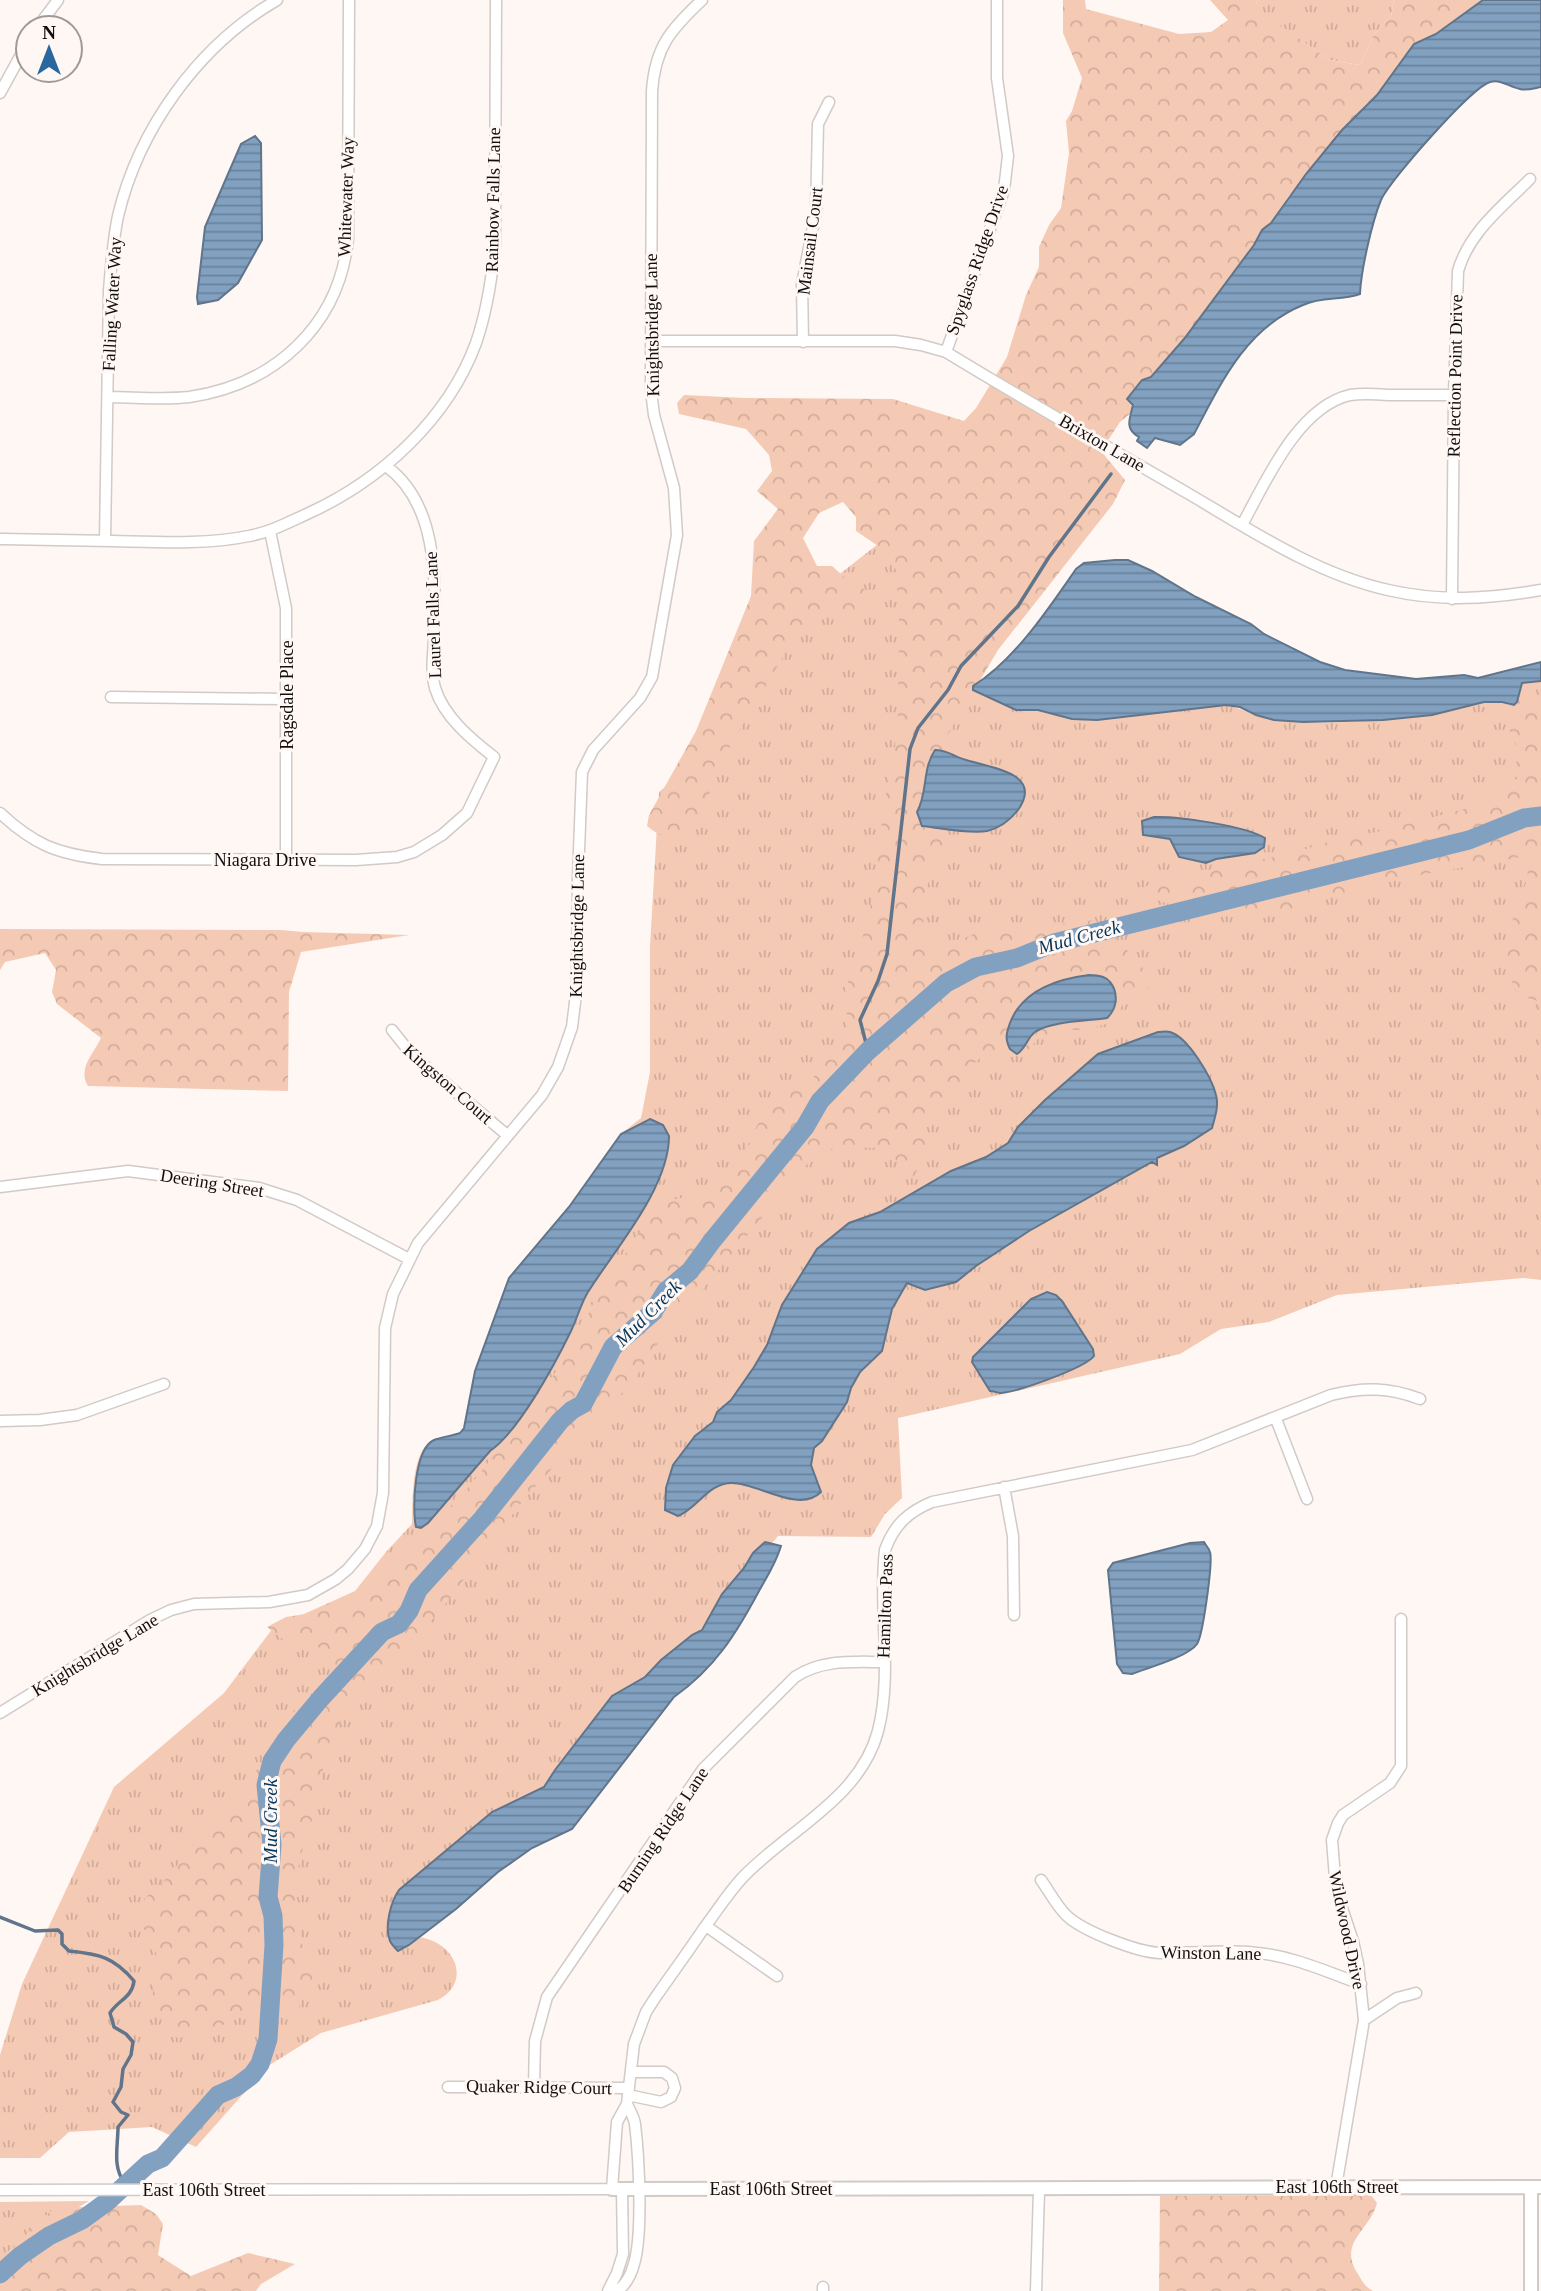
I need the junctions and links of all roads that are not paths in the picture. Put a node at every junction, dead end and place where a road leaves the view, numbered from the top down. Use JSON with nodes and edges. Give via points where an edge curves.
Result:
{"nodes":[{"id":1,"x":277,"y":0,"type":"edge"},
{"id":2,"x":349,"y":0,"type":"edge"},
{"id":3,"x":496,"y":0,"type":"edge"},
{"id":4,"x":702,"y":0,"type":"edge"},
{"id":5,"x":997,"y":0,"type":"edge"},
{"id":6,"x":14,"y":68,"type":"edge"},
{"id":7,"x":0,"y":93,"type":"edge"},
{"id":8,"x":829,"y":102,"type":"dead end"},
{"id":9,"x":1530,"y":179,"type":"dead end"},
{"id":10,"x":651,"y":341,"type":"junction"},
{"id":11,"x":803,"y":342,"type":"junction"},
{"id":12,"x":946,"y":352,"type":"junction"},
{"id":13,"x":1454,"y":395,"type":"junction"},
{"id":14,"x":108,"y":397,"type":"junction"},
{"id":15,"x":386,"y":466,"type":"junction"},
{"id":16,"x":1242,"y":525,"type":"junction"},
{"id":17,"x":270,"y":531,"type":"junction"},
{"id":18,"x":0,"y":539,"type":"edge"},
{"id":19,"x":105,"y":541,"type":"junction"},
{"id":20,"x":1541,"y":590,"type":"edge"},
{"id":21,"x":1452,"y":599,"type":"junction"},
{"id":22,"x":111,"y":697,"type":"dead end"},
{"id":23,"x":287,"y":699,"type":"junction"},
{"id":24,"x":494,"y":757,"type":"joint"},
{"id":25,"x":0,"y":813,"type":"edge"},
{"id":26,"x":286,"y":860,"type":"junction"},
{"id":27,"x":393,"y":1030,"type":"dead end"},
{"id":28,"x":507,"y":1135,"type":"junction"},
{"id":29,"x":0,"y":1186,"type":"edge"},
{"id":30,"x":409,"y":1259,"type":"junction"},
{"id":31,"x":164,"y":1384,"type":"dead end"},
{"id":32,"x":1419,"y":1399,"type":"dead end"},
{"id":33,"x":1276,"y":1419,"type":"junction"},
{"id":34,"x":0,"y":1421,"type":"edge"},
{"id":35,"x":1004,"y":1487,"type":"junction"},
{"id":36,"x":1307,"y":1499,"type":"dead end"},
{"id":37,"x":1014,"y":1615,"type":"dead end"},
{"id":38,"x":1401,"y":1619,"type":"dead end"},
{"id":39,"x":883,"y":1662,"type":"junction"},
{"id":40,"x":0,"y":1713,"type":"edge"},
{"id":41,"x":1041,"y":1880,"type":"dead end"},
{"id":42,"x":706,"y":1926,"type":"junction"},
{"id":43,"x":777,"y":1976,"type":"dead end"},
{"id":44,"x":1360,"y":1984,"type":"junction"},
{"id":45,"x":1416,"y":1993,"type":"dead end"},
{"id":46,"x":1364,"y":2020,"type":"junction"},
{"id":47,"x":631,"y":2072,"type":"junction"},
{"id":48,"x":534,"y":2086,"type":"junction"},
{"id":49,"x":448,"y":2087,"type":"dead end"},
{"id":50,"x":628,"y":2096,"type":"junction"},
{"id":51,"x":1336,"y":2187,"type":"junction"},
{"id":52,"x":1536,"y":2187,"type":"edge"},
{"id":53,"x":617,"y":2189,"type":"junction"},
{"id":54,"x":638,"y":2189,"type":"junction"},
{"id":55,"x":0,"y":2190,"type":"edge"},
{"id":56,"x":1039,"y":2190,"type":"junction"},
{"id":57,"x":608,"y":2291,"type":"edge"},
{"id":58,"x":617,"y":2291,"type":"edge"},
{"id":59,"x":1036,"y":2291,"type":"edge"},
{"id":60,"x":1531,"y":2291,"type":"edge"}],
"edges":[{"from":1,"to":14,"type":"street","name":"Falling Water Way","via":[[235,30],[198,66],[162,113],[132,170],[112,253]]},
{"from":2,"to":14,"type":"street","name":"Whitewater Way","via":[[348,239],[343,271],[325,314],[304,340],[249,380],[186,397]]},
{"from":3,"to":15,"type":"street","name":"Rainbow Falls Lane","via":[[495,244],[484,317],[457,382],[434,415]]},
{"from":4,"to":10,"type":"street","name":"Knightsbridge Lane","via":[[668,37],[653,69]]},
{"from":5,"to":12,"type":"street","name":"Spyglass Ridge Drive","via":[[997,78],[1008,147],[1004,190]]},
{"from":6,"to":7,"type":"street"},
{"from":8,"to":11,"type":"street","name":"Mainsail Court","via":[[818,124],[816,211],[803,277]]},
{"from":9,"to":13,"type":"street","name":"Reflection Point Drive","via":[[1481,228],[1461,259],[1456,288]]},
{"from":10,"to":11,"type":"street","name":"Brixton Lane"},
{"from":10,"to":28,"type":"street","name":"Knightsbridge Lane","via":[[652,398],[674,488],[677,535],[652,677],[640,698],[593,750],[582,772],[572,1027],[542,1095]]},
{"from":11,"to":12,"type":"street","name":"Brixton Lane","via":[[895,341]]},
{"from":12,"to":16,"type":"street","name":"Brixton Lane"},
{"from":13,"to":16,"type":"street","via":[[1364,394],[1327,405],[1298,430]]},
{"from":13,"to":21,"type":"street","name":"Reflection Point Drive"},
{"from":14,"to":19,"type":"street","name":"Falling Water Way"},
{"from":15,"to":17,"type":"street","name":"Rainbow Falls Lane","via":[[328,504]]},
{"from":15,"to":24,"type":"street","name":"Laurel Falls Lane","via":[[401,477],[414,497],[431,543],[431,665],[436,689],[445,710]]},
{"from":16,"to":21,"type":"street","name":"Brixton Lane","via":[[1342,577],[1398,592]]},
{"from":17,"to":19,"type":"street","name":"Rainbow Falls Lane","via":[[204,541]]},
{"from":17,"to":23,"type":"street","name":"Ragsdale Place","via":[[286,608]]},
{"from":18,"to":19,"type":"street","name":"Rainbow Falls Lane"},
{"from":20,"to":21,"type":"street","name":"Brixton Lane"},
{"from":22,"to":23,"type":"street"},
{"from":23,"to":26,"type":"street","name":"Ragsdale Place"},
{"from":24,"to":26,"type":"street","name":"Niagara Drive","via":[[467,813],[414,852],[375,860]]},
{"from":25,"to":26,"type":"street","name":"Niagara Drive","via":[[45,847],[71,856]]},
{"from":27,"to":28,"type":"street","name":"Kingston Court","via":[[412,1055]]},
{"from":28,"to":30,"type":"street","name":"Knightsbridge Lane"},
{"from":29,"to":30,"type":"street","name":"Deering Street","via":[[128,1171],[259,1188],[297,1200]]},
{"from":30,"to":40,"type":"street","name":"Knightsbridge Lane","via":[[393,1294],[385,1328],[381,1514],[369,1542],[348,1569],[298,1599],[194,1604],[171,1610]]},
{"from":31,"to":34,"type":"street","via":[[77,1415]]},
{"from":32,"to":33,"type":"street","name":"Hamilton Pass","via":[[1401,1392],[1361,1389],[1331,1395]]},
{"from":33,"to":35,"type":"street","name":"Hamilton Pass","via":[[1192,1450]]},
{"from":33,"to":36,"type":"street"},
{"from":35,"to":37,"type":"street","via":[[1013,1536]]},
{"from":35,"to":39,"type":"street","name":"Hamilton Pass","via":[[915,1509],[891,1534],[883,1565]]},
{"from":38,"to":44,"type":"street","name":"Wildwood Drive","via":[[1401,1766],[1390,1783],[1343,1815],[1332,1840],[1336,1890],[1353,1941]]},
{"from":39,"to":42,"type":"street","name":"Hamilton Pass","via":[[878,1732],[860,1769],[846,1789],[741,1879]]},
{"from":39,"to":48,"type":"street","name":"Burning Ridge Lane","via":[[836,1662],[808,1669],[703,1769],[547,1997],[535,2041]]},
{"from":41,"to":44,"type":"street","name":"Winston Lane","via":[[1072,1920],[1146,1950],[1278,1956]]},
{"from":42,"to":43,"type":"street"},
{"from":42,"to":47,"type":"street","name":"Hamilton Pass","via":[[646,2012],[634,2043]]},
{"from":44,"to":46,"type":"street","name":"Wildwood Drive"},
{"from":45,"to":46,"type":"street","via":[[1397,1998]]},
{"from":46,"to":51,"type":"street","name":"Wildwood Drive"},
{"from":47,"to":50,"type":"street","name":"Hamilton Pass"},
{"from":47,"to":50,"type":"street","name":"Quaker Ridge Court","via":[[664,2072],[675,2088],[671,2097],[661,2102]]},
{"from":48,"to":49,"type":"street","name":"Quaker Ridge Court"},
{"from":48,"to":50,"type":"street","name":"Quaker Ridge Court"},
{"from":50,"to":53,"type":"street","name":"Hamilton Pass","via":[[617,2122]]},
{"from":50,"to":54,"type":"street","name":"Hamilton Pass"},
{"from":51,"to":52,"type":"street","name":"East 106th Street"},
{"from":51,"to":56,"type":"street","name":"East 106th Street"},
{"from":52,"to":60,"type":"street"},
{"from":53,"to":54,"type":"street","name":"East 106th Street"},
{"from":53,"to":55,"type":"street","name":"East 106th Street"},
{"from":53,"to":57,"type":"street","name":"Hamilton Pass","via":[[623,2254]]},
{"from":54,"to":56,"type":"street","name":"East 106th Street"},
{"from":54,"to":58,"type":"street","name":"Hamilton Pass","via":[[636,2256],[631,2275]]},
{"from":56,"to":59,"type":"street"}]}
